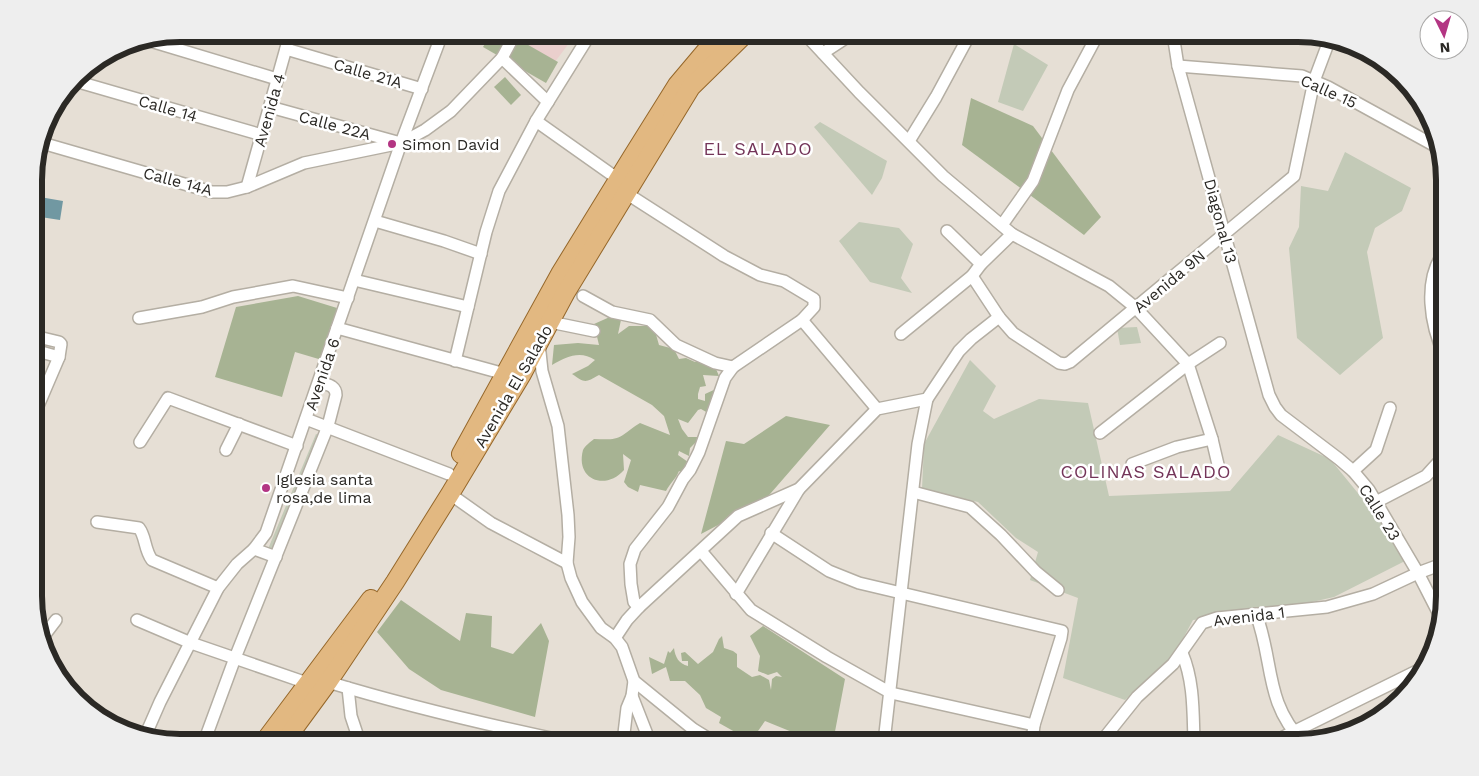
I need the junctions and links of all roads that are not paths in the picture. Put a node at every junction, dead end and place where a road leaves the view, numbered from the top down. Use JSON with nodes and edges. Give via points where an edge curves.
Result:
{"nodes":[{"id":1,"x":736,"y":42,"type":"edge"},
{"id":2,"x":813,"y":42,"type":"edge"},
{"id":3,"x":839,"y":42,"type":"edge"},
{"id":4,"x":966,"y":42,"type":"edge"},
{"id":5,"x":1094,"y":42,"type":"edge"},
{"id":6,"x":1174,"y":42,"type":"edge"},
{"id":7,"x":288,"y":43,"type":"edge"},
{"id":8,"x":439,"y":43,"type":"edge"},
{"id":9,"x":510,"y":43,"type":"edge"},
{"id":10,"x":585,"y":43,"type":"edge"},
{"id":11,"x":713,"y":43,"type":"edge"},
{"id":12,"x":161,"y":44,"type":"edge"},
{"id":13,"x":1327,"y":46,"type":"edge"},
{"id":14,"x":286,"y":49,"type":"junction"},
{"id":15,"x":823,"y":53,"type":"junction"},
{"id":16,"x":502,"y":58,"type":"junction"},
{"id":17,"x":1178,"y":66,"type":"junction"},
{"id":18,"x":278,"y":79,"type":"junction"},
{"id":19,"x":1314,"y":81,"type":"junction"},
{"id":20,"x":84,"y":83,"type":"edge"},
{"id":21,"x":422,"y":88,"type":"junction"},
{"id":22,"x":548,"y":102,"type":"junction"},
{"id":23,"x":270,"y":107,"type":"junction"},
{"id":24,"x":536,"y":121,"type":"junction"},
{"id":25,"x":262,"y":135,"type":"junction"},
{"id":26,"x":909,"y":142,"type":"junction"},
{"id":27,"x":402,"y":143,"type":"junction"},
{"id":28,"x":47,"y":144,"type":"edge"},
{"id":29,"x":1432,"y":144,"type":"edge"},
{"id":30,"x":622,"y":186,"type":"junction"},
{"id":31,"x":247,"y":187,"type":"junction"},
{"id":32,"x":374,"y":221,"type":"junction"},
{"id":33,"x":1002,"y":225,"type":"junction"},
{"id":34,"x":947,"y":231,"type":"dead end"},
{"id":35,"x":1224,"y":233,"type":"junction"},
{"id":36,"x":1012,"y":234,"type":"junction"},
{"id":37,"x":481,"y":254,"type":"junction"},
{"id":38,"x":981,"y":264,"type":"junction"},
{"id":39,"x":1436,"y":266,"type":"edge"},
{"id":40,"x":972,"y":276,"type":"junction"},
{"id":41,"x":354,"y":280,"type":"junction"},
{"id":42,"x":1433,"y":280,"type":"junction"},
{"id":43,"x":1436,"y":281,"type":"edge"},
{"id":44,"x":583,"y":296,"type":"dead end"},
{"id":45,"x":348,"y":298,"type":"junction"},
{"id":46,"x":468,"y":307,"type":"junction"},
{"id":47,"x":1136,"y":308,"type":"junction"},
{"id":48,"x":999,"y":317,"type":"junction"},
{"id":49,"x":139,"y":318,"type":"dead end"},
{"id":50,"x":802,"y":320,"type":"junction"},
{"id":51,"x":550,"y":322,"type":"junction"},
{"id":52,"x":338,"y":328,"type":"junction"},
{"id":53,"x":594,"y":331,"type":"dead end"},
{"id":54,"x":1436,"y":331,"type":"edge"},
{"id":55,"x":901,"y":334,"type":"dead end"},
{"id":56,"x":43,"y":338,"type":"edge"},
{"id":57,"x":538,"y":343,"type":"junction"},
{"id":58,"x":1220,"y":343,"type":"dead end"},
{"id":59,"x":43,"y":352,"type":"edge"},
{"id":60,"x":59,"y":357,"type":"junction"},
{"id":61,"x":455,"y":361,"type":"junction"},
{"id":62,"x":1188,"y":364,"type":"junction"},
{"id":63,"x":733,"y":367,"type":"junction"},
{"id":64,"x":505,"y":374,"type":"junction"},
{"id":65,"x":319,"y":382,"type":"junction"},
{"id":66,"x":42,"y":394,"type":"edge"},
{"id":67,"x":927,"y":399,"type":"junction"},
{"id":68,"x":1275,"y":407,"type":"joint"},
{"id":69,"x":1390,"y":408,"type":"dead end"},
{"id":70,"x":877,"y":409,"type":"junction"},
{"id":71,"x":306,"y":419,"type":"junction"},
{"id":72,"x":239,"y":424,"type":"junction"},
{"id":73,"x":328,"y":426,"type":"junction"},
{"id":74,"x":1100,"y":432,"type":"dead end"},
{"id":75,"x":1212,"y":438,"type":"junction"},
{"id":76,"x":140,"y":442,"type":"dead end"},
{"id":77,"x":297,"y":446,"type":"junction"},
{"id":78,"x":226,"y":450,"type":"dead end"},
{"id":79,"x":1132,"y":464,"type":"dead end"},
{"id":80,"x":1436,"y":464,"type":"edge"},
{"id":81,"x":1353,"y":472,"type":"junction"},
{"id":82,"x":1220,"y":473,"type":"dead end"},
{"id":83,"x":449,"y":474,"type":"junction"},
{"id":84,"x":799,"y":489,"type":"junction"},
{"id":85,"x":913,"y":492,"type":"junction"},
{"id":86,"x":450,"y":494,"type":"junction"},
{"id":87,"x":1376,"y":502,"type":"junction"},
{"id":88,"x":97,"y":522,"type":"dead end"},
{"id":89,"x":771,"y":533,"type":"junction"},
{"id":90,"x":254,"y":549,"type":"junction"},
{"id":91,"x":701,"y":551,"type":"junction"},
{"id":92,"x":276,"y":557,"type":"junction"},
{"id":93,"x":567,"y":563,"type":"junction"},
{"id":94,"x":1436,"y":566,"type":"edge"},
{"id":95,"x":1418,"y":573,"type":"junction"},
{"id":96,"x":218,"y":588,"type":"junction"},
{"id":97,"x":1058,"y":590,"type":"dead end"},
{"id":98,"x":902,"y":592,"type":"junction"},
{"id":99,"x":736,"y":594,"type":"junction"},
{"id":100,"x":639,"y":607,"type":"junction"},
{"id":101,"x":1435,"y":607,"type":"edge"},
{"id":102,"x":1256,"y":614,"type":"junction"},
{"id":103,"x":56,"y":620,"type":"dead end"},
{"id":104,"x":137,"y":620,"type":"dead end"},
{"id":105,"x":47,"y":632,"type":"edge"},
{"id":106,"x":615,"y":638,"type":"junction"},
{"id":107,"x":191,"y":643,"type":"junction"},
{"id":108,"x":1182,"y":653,"type":"junction"},
{"id":109,"x":235,"y":658,"type":"junction"},
{"id":110,"x":1412,"y":673,"type":"edge"},
{"id":111,"x":634,"y":681,"type":"junction"},
{"id":112,"x":328,"y":682,"type":"junction"},
{"id":113,"x":307,"y":683,"type":"junction"},
{"id":114,"x":348,"y":688,"type":"junction"},
{"id":115,"x":891,"y":693,"type":"junction"},
{"id":116,"x":632,"y":696,"type":"junction"},
{"id":117,"x":1034,"y":725,"type":"junction"},
{"id":118,"x":148,"y":730,"type":"edge"},
{"id":119,"x":1293,"y":732,"type":"joint"},
{"id":120,"x":885,"y":733,"type":"edge"},
{"id":121,"x":1033,"y":733,"type":"edge"},
{"id":122,"x":1109,"y":733,"type":"edge"},
{"id":123,"x":1194,"y":733,"type":"edge"},
{"id":124,"x":207,"y":734,"type":"edge"},
{"id":125,"x":270,"y":734,"type":"edge"},
{"id":126,"x":290,"y":734,"type":"edge"},
{"id":127,"x":357,"y":734,"type":"edge"},
{"id":128,"x":530,"y":734,"type":"edge"},
{"id":129,"x":624,"y":734,"type":"edge"},
{"id":130,"x":647,"y":734,"type":"edge"},
{"id":131,"x":700,"y":734,"type":"edge"}],
"edges":[{"from":1,"to":30,"type":"main road","name":"Avenida El Salado","via":[[691,87],[640,173]]},
{"from":2,"to":15,"type":"street"},
{"from":3,"to":15,"type":"street"},
{"from":4,"to":26,"type":"street"},
{"from":5,"to":33,"type":"street","via":[[1068,90],[1033,181]]},
{"from":6,"to":17,"type":"street","name":"Diagonal 13"},
{"from":7,"to":14,"type":"street","name":"Avenida 4"},
{"from":8,"to":21,"type":"street","name":"Avenida 6"},
{"from":9,"to":16,"type":"street"},
{"from":10,"to":22,"type":"street"},
{"from":11,"to":30,"type":"main road","name":"Avenida El Salado","via":[[677,85]]},
{"from":12,"to":18,"type":"street"},
{"from":13,"to":19,"type":"street"},
{"from":14,"to":18,"type":"street","name":"Avenida 4"},
{"from":14,"to":21,"type":"street","name":"Calle 21A"},
{"from":15,"to":26,"type":"street"},
{"from":16,"to":22,"type":"street"},
{"from":16,"to":27,"type":"street","via":[[451,112]]},
{"from":17,"to":19,"type":"street","name":"Calle 15","via":[[1302,76]]},
{"from":17,"to":35,"type":"street","name":"Diagonal 13"},
{"from":18,"to":23,"type":"street","name":"Avenida 4"},
{"from":19,"to":29,"type":"street","name":"Calle 15"},
{"from":19,"to":35,"type":"street","name":"Avenida 9N","via":[[1294,176]]},
{"from":20,"to":25,"type":"street","name":"Calle 14"},
{"from":21,"to":27,"type":"street","name":"Avenida 6"},
{"from":22,"to":24,"type":"street"},
{"from":23,"to":25,"type":"street","name":"Avenida 4"},
{"from":23,"to":27,"type":"street","name":"Calle 22A"},
{"from":24,"to":30,"type":"street"},
{"from":24,"to":37,"type":"street","via":[[499,191]]},
{"from":25,"to":31,"type":"street","name":"Avenida 4"},
{"from":26,"to":33,"type":"street","via":[[943,176]]},
{"from":27,"to":31,"type":"street","name":"Calle 14A","via":[[304,163]]},
{"from":27,"to":32,"type":"street","name":"Avenida 6"},
{"from":28,"to":31,"type":"street","name":"Calle 14A","via":[[212,192]]},
{"from":30,"to":50,"type":"street","via":[[724,256],[760,275],[784,281],[814,299],[814,307]]},
{"from":30,"to":51,"type":"main road","name":"Avenida El Salado"},
{"from":30,"to":64,"type":"main road","name":"Avenida El Salado","via":[[560,274]]},
{"from":32,"to":37,"type":"street"},
{"from":32,"to":41,"type":"street","name":"Avenida 6"},
{"from":33,"to":36,"type":"street"},
{"from":34,"to":38,"type":"street"},
{"from":35,"to":47,"type":"street","name":"Avenida 9N"},
{"from":35,"to":68,"type":"street","name":"Diagonal 13"},
{"from":36,"to":38,"type":"street"},
{"from":36,"to":47,"type":"street","via":[[1109,286]]},
{"from":37,"to":46,"type":"street"},
{"from":38,"to":40,"type":"street"},
{"from":39,"to":42,"type":"street"},
{"from":40,"to":48,"type":"street"},
{"from":40,"to":55,"type":"street"},
{"from":41,"to":45,"type":"street","name":"Avenida 6"},
{"from":41,"to":46,"type":"street"},
{"from":42,"to":43,"type":"street"},
{"from":42,"to":54,"type":"street","via":[[1431,308]]},
{"from":44,"to":63,"type":"street","via":[[612,312],[650,320],[676,345]]},
{"from":45,"to":49,"type":"street","via":[[293,286]]},
{"from":45,"to":52,"type":"street","name":"Avenida 6"},
{"from":46,"to":61,"type":"street"},
{"from":47,"to":48,"type":"street","name":"Avenida 9N","via":[[1065,364],[1014,333]]},
{"from":47,"to":62,"type":"street"},
{"from":48,"to":67,"type":"street","via":[[959,351]]},
{"from":50,"to":63,"type":"street"},
{"from":50,"to":70,"type":"street"},
{"from":51,"to":53,"type":"street"},
{"from":51,"to":57,"type":"main road","name":"Avenida El Salado"},
{"from":52,"to":61,"type":"street"},
{"from":52,"to":65,"type":"street","name":"Avenida 6"},
{"from":56,"to":60,"type":"street","via":[[61,344]]},
{"from":57,"to":86,"type":"main road","name":"Avenida El Salado"},
{"from":57,"to":93,"type":"street","via":[[542,371],[558,426],[568,530]]},
{"from":58,"to":62,"type":"street"},
{"from":59,"to":60,"type":"street"},
{"from":60,"to":66,"type":"street"},
{"from":61,"to":64,"type":"street"},
{"from":62,"to":74,"type":"street"},
{"from":62,"to":75,"type":"street"},
{"from":63,"to":100,"type":"street","via":[[725,378],[690,470],[668,507],[636,549],[630,564],[630,584],[634,602]]},
{"from":64,"to":83,"type":"main road","name":"Avenida El Salado"},
{"from":65,"to":71,"type":"street","name":"Avenida 6"},
{"from":65,"to":73,"type":"street","via":[[336,390]]},
{"from":67,"to":70,"type":"street"},
{"from":67,"to":85,"type":"street"},
{"from":68,"to":81,"type":"street","name":"Calle 23"},
{"from":69,"to":81,"type":"street","via":[[1376,450]]},
{"from":70,"to":84,"type":"street"},
{"from":71,"to":73,"type":"street"},
{"from":71,"to":77,"type":"street","name":"Avenida 6"},
{"from":72,"to":76,"type":"street","via":[[168,398]]},
{"from":72,"to":77,"type":"street"},
{"from":72,"to":78,"type":"street"},
{"from":73,"to":83,"type":"street"},
{"from":73,"to":92,"type":"street"},
{"from":75,"to":79,"type":"street"},
{"from":75,"to":82,"type":"street"},
{"from":77,"to":90,"type":"street","name":"Avenida 6","via":[[266,533]]},
{"from":80,"to":87,"type":"street","via":[[1426,476]]},
{"from":81,"to":87,"type":"street","name":"Calle 23"},
{"from":83,"to":113,"type":"main road","name":"Avenida El Salado","via":[[382,584]]},
{"from":84,"to":89,"type":"street"},
{"from":84,"to":91,"type":"street","via":[[738,516]]},
{"from":85,"to":97,"type":"street","via":[[970,507]]},
{"from":85,"to":98,"type":"street"},
{"from":86,"to":93,"type":"street","via":[[491,523]]},
{"from":86,"to":112,"type":"main road","name":"Avenida El Salado"},
{"from":87,"to":95,"type":"street","name":"Calle 23"},
{"from":88,"to":96,"type":"street","via":[[139,528],[152,560]]},
{"from":89,"to":98,"type":"street","via":[[829,571],[859,583]]},
{"from":89,"to":99,"type":"street"},
{"from":90,"to":92,"type":"street"},
{"from":90,"to":96,"type":"street","name":"Avenida 6"},
{"from":91,"to":99,"type":"street"},
{"from":91,"to":100,"type":"street"},
{"from":92,"to":109,"type":"street"},
{"from":93,"to":106,"type":"street","via":[[582,602],[601,628]]},
{"from":94,"to":95,"type":"street","name":"Avenida 1"},
{"from":95,"to":101,"type":"street","name":"Calle 23"},
{"from":95,"to":102,"type":"street","name":"Avenida 1","via":[[1373,594],[1327,607]]},
{"from":96,"to":107,"type":"street","name":"Avenida 6"},
{"from":98,"to":115,"type":"street"},
{"from":98,"to":117,"type":"street","via":[[1062,631]]},
{"from":99,"to":115,"type":"street","via":[[751,610],[827,658]]},
{"from":100,"to":106,"type":"street"},
{"from":102,"to":108,"type":"street","name":"Avenida 1","via":[[1202,623]]},
{"from":102,"to":119,"type":"street","via":[[1263,633],[1275,697]]},
{"from":103,"to":105,"type":"street"},
{"from":104,"to":107,"type":"street"},
{"from":106,"to":111,"type":"street","via":[[622,647]]},
{"from":107,"to":109,"type":"street"},
{"from":107,"to":118,"type":"street","name":"Avenida 6"},
{"from":108,"to":122,"type":"street","name":"Avenida 1","via":[[1137,697]]},
{"from":108,"to":123,"type":"street","via":[[1192,693]]},
{"from":109,"to":113,"type":"street"},
{"from":109,"to":124,"type":"street"},
{"from":110,"to":119,"type":"street"},
{"from":111,"to":116,"type":"street"},
{"from":111,"to":131,"type":"street"},
{"from":112,"to":114,"type":"street"},
{"from":112,"to":126,"type":"main road","name":"Avenida El Salado"},
{"from":113,"to":125,"type":"main road","name":"Avenida El Salado"},
{"from":114,"to":127,"type":"street"},
{"from":114,"to":128,"type":"street"},
{"from":115,"to":117,"type":"street"},
{"from":115,"to":120,"type":"street"},
{"from":116,"to":129,"type":"street"},
{"from":116,"to":130,"type":"street"},
{"from":117,"to":121,"type":"street"}]}
